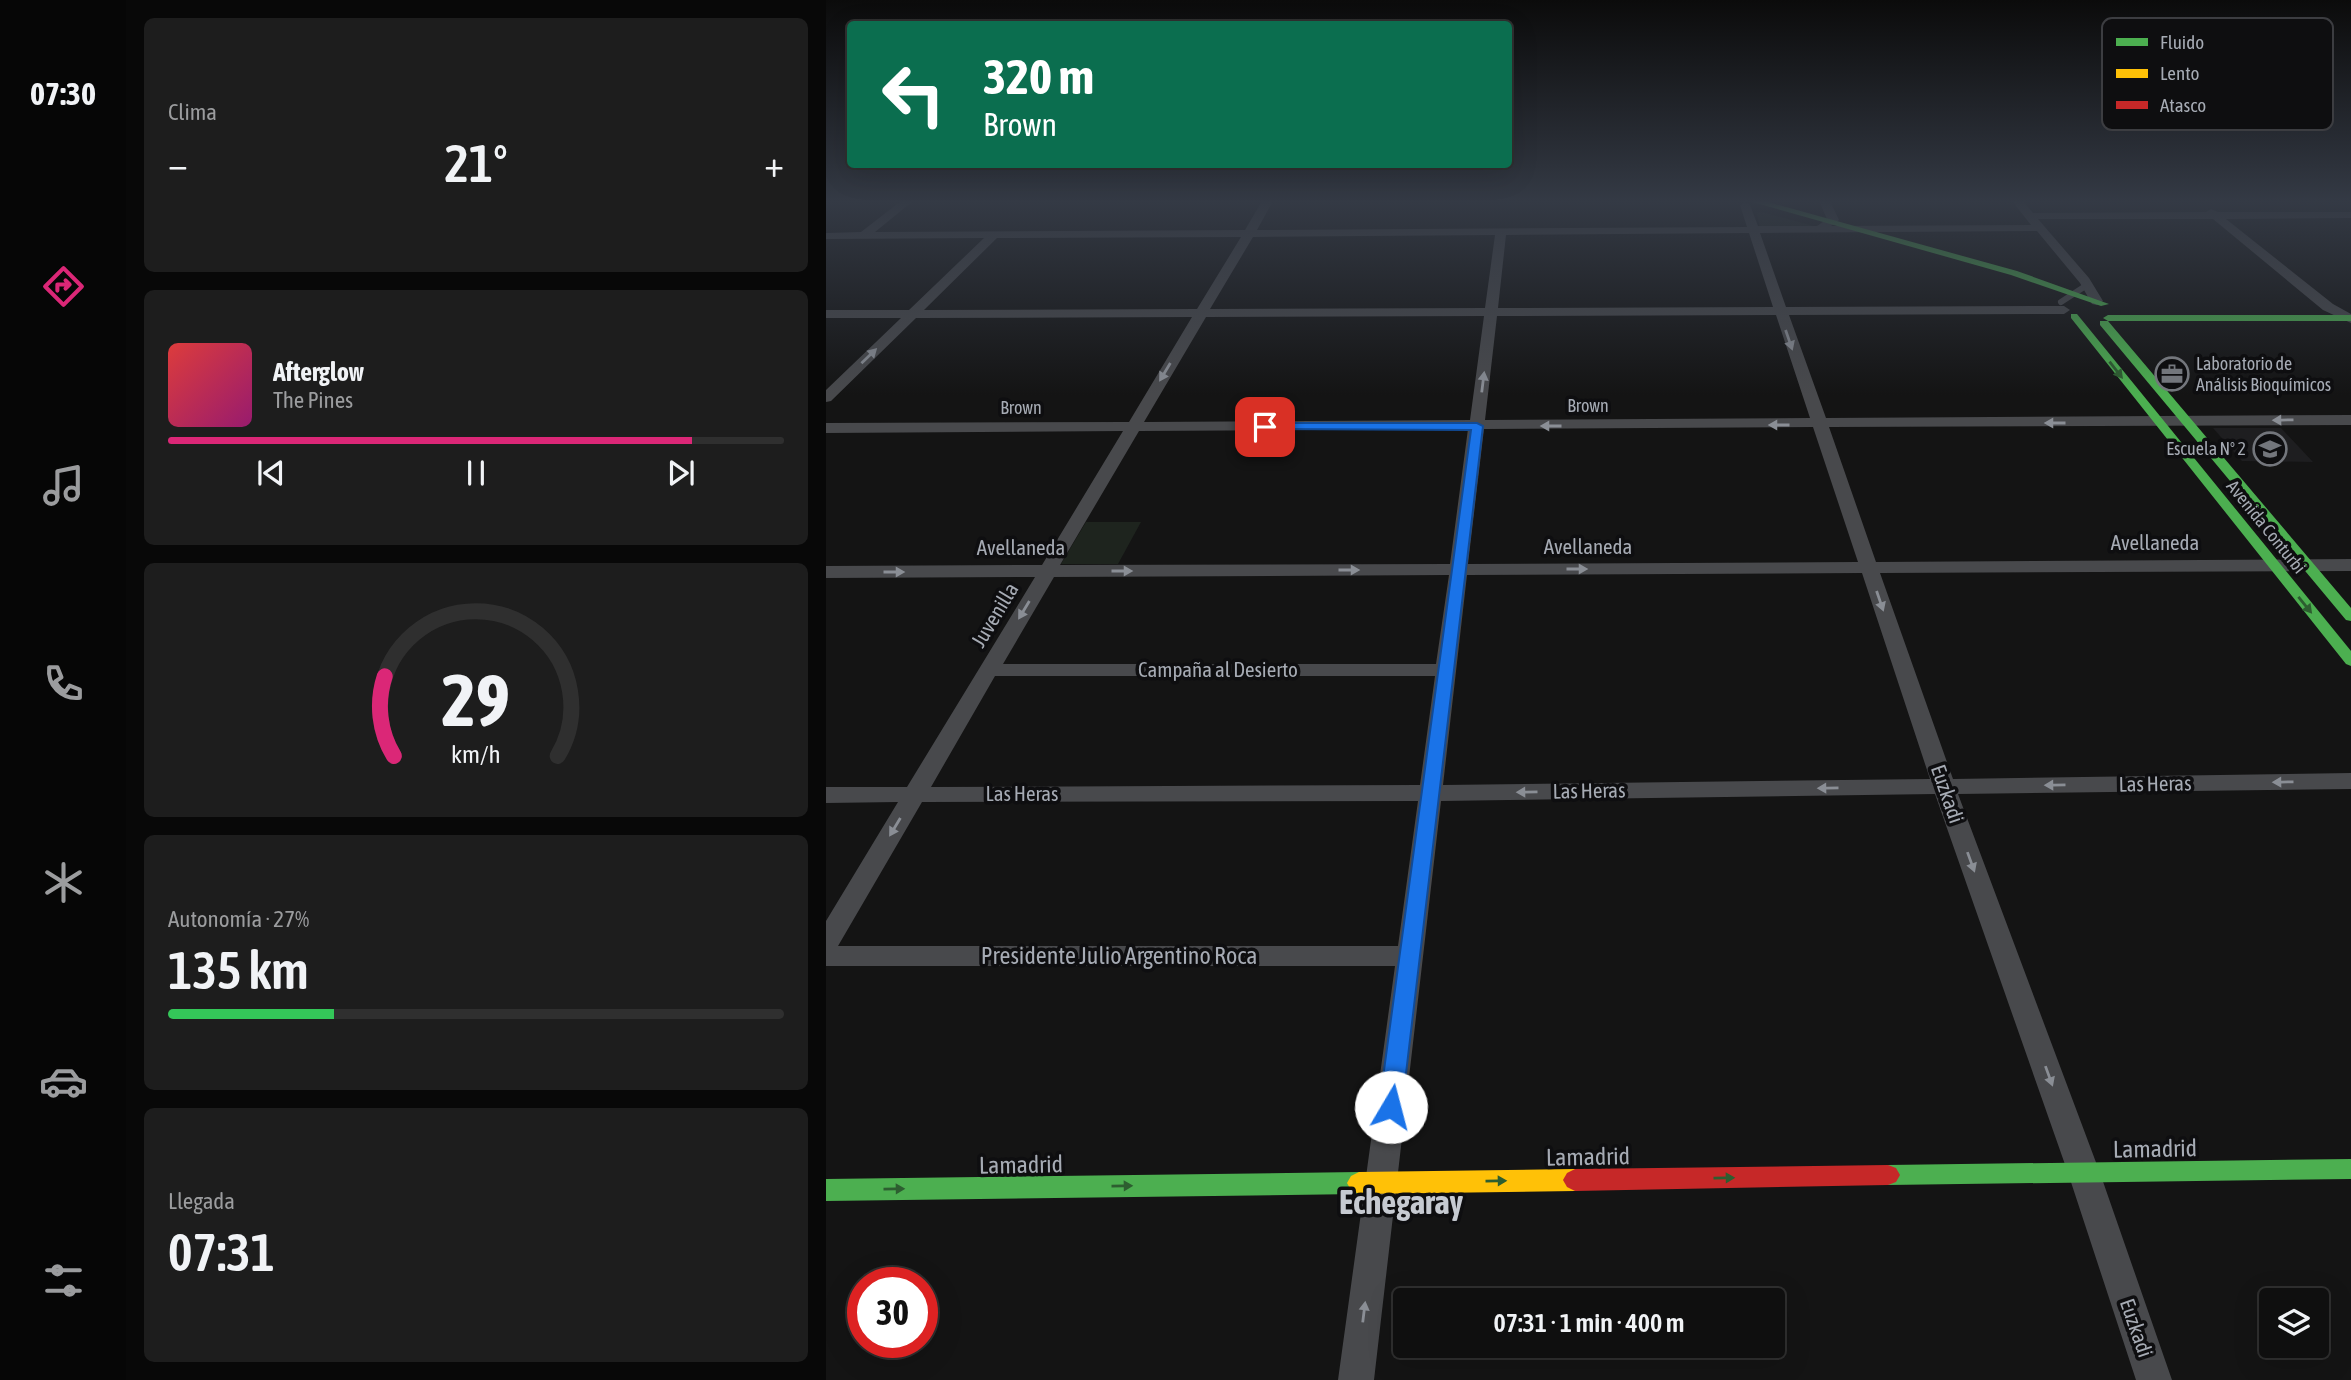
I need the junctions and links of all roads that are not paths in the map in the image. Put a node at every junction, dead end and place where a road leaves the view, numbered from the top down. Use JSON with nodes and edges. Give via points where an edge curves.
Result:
{"nodes":[{"id":1,"x":963,"y":265,"type":"edge"},
{"id":2,"x":1228,"y":265,"type":"edge"},
{"id":3,"x":1497,"y":265,"type":"edge"},
{"id":4,"x":1765,"y":265,"type":"edge"},
{"id":5,"x":1971,"y":265,"type":"edge"},
{"id":6,"x":1973,"y":265,"type":"edge"},
{"id":7,"x":2067,"y":265,"type":"edge"},
{"id":8,"x":2277,"y":265,"type":"edge"},
{"id":9,"x":2021,"y":282,"type":"junction"},
{"id":10,"x":2050,"y":285,"type":"junction"},
{"id":11,"x":2082,"y":286,"type":"junction"},
{"id":12,"x":2328,"y":307,"type":"junction"},
{"id":13,"x":2065,"y":309,"type":"junction"},
{"id":14,"x":2104,"y":310,"type":"junction"},
{"id":15,"x":1780,"y":311,"type":"junction"},
{"id":16,"x":1491,"y":312,"type":"junction"},
{"id":17,"x":826,"y":314,"type":"edge"},
{"id":18,"x":913,"y":314,"type":"junction"},
{"id":19,"x":1199,"y":314,"type":"junction"},
{"id":20,"x":2351,"y":315,"type":"edge"},
{"id":21,"x":826,"y":398,"type":"edge"},
{"id":22,"x":2351,"y":419,"type":"edge"},
{"id":23,"x":2187,"y":421,"type":"junction"},
{"id":24,"x":2156,"y":422,"type":"junction"},
{"id":25,"x":1818,"y":424,"type":"junction"},
{"id":26,"x":1477,"y":426,"type":"junction"},
{"id":27,"x":1133,"y":427,"type":"junction"},
{"id":28,"x":826,"y":428,"type":"edge"},
{"id":29,"x":2272,"y":565,"type":"junction"},
{"id":30,"x":2306,"y":565,"type":"junction"},
{"id":31,"x":2351,"y":565,"type":"edge"},
{"id":32,"x":1869,"y":568,"type":"junction"},
{"id":33,"x":1460,"y":570,"type":"junction"},
{"id":34,"x":1048,"y":571,"type":"junction"},
{"id":35,"x":826,"y":572,"type":"edge"},
{"id":36,"x":2351,"y":617,"type":"edge"},
{"id":37,"x":2351,"y":661,"type":"edge"},
{"id":38,"x":989,"y":670,"type":"junction"},
{"id":39,"x":1448,"y":670,"type":"junction"},
{"id":40,"x":2351,"y":781,"type":"edge"},
{"id":41,"x":1944,"y":786,"type":"junction"},
{"id":42,"x":1432,"y":793,"type":"junction"},
{"id":43,"x":826,"y":795,"type":"edge"},
{"id":44,"x":914,"y":795,"type":"junction"},
{"id":45,"x":826,"y":943,"type":"edge"},
{"id":46,"x":826,"y":956,"type":"edge"},
{"id":47,"x":1411,"y":956,"type":"junction"},
{"id":48,"x":2351,"y":1169,"type":"edge"},
{"id":49,"x":2084,"y":1173,"type":"junction"},
{"id":50,"x":1380,"y":1182,"type":"junction"},
{"id":51,"x":826,"y":1190,"type":"edge"},
{"id":52,"x":1356,"y":1380,"type":"edge"},
{"id":53,"x":2154,"y":1380,"type":"edge"}],
"edges":[{"from":1,"to":18,"type":"street"},
{"from":2,"to":19,"type":"street","name":"Juvenilla"},
{"from":3,"to":16,"type":"street"},
{"from":4,"to":15,"type":"street","name":"Euzkadi"},
{"from":5,"to":9,"type":"main road"},
{"from":6,"to":10,"type":"main road"},
{"from":7,"to":11,"type":"street"},
{"from":8,"to":12,"type":"street"},
{"from":9,"to":10,"type":"main road"},
{"from":9,"to":13,"type":"main road","via":[[2051,291]]},
{"from":10,"to":11,"type":"main road"},
{"from":11,"to":13,"type":"lane"},
{"from":11,"to":14,"type":"main road"},
{"from":12,"to":14,"type":"main road"},
{"from":12,"to":20,"type":"main road"},
{"from":13,"to":14,"type":"main road"},
{"from":13,"to":15,"type":"street"},
{"from":13,"to":24,"type":"main road","name":"Avenida Conturbi","one_way":true},
{"from":14,"to":20,"type":"main road"},
{"from":14,"to":23,"type":"main road","name":"Avenida Conturbi"},
{"from":15,"to":16,"type":"street"},
{"from":15,"to":25,"type":"street","name":"Euzkadi","one_way":true},
{"from":16,"to":19,"type":"street"},
{"from":26,"to":16,"type":"street","one_way":true},
{"from":17,"to":18,"type":"street"},
{"from":18,"to":19,"type":"street"},
{"from":21,"to":18,"type":"street","one_way":true},
{"from":19,"to":27,"type":"street","name":"Juvenilla","one_way":true},
{"from":22,"to":23,"type":"street","name":"Brown","one_way":true},
{"from":23,"to":24,"type":"street","name":"Brown"},
{"from":23,"to":30,"type":"main road","name":"Avenida Conturbi"},
{"from":24,"to":25,"type":"street","name":"Brown","one_way":true},
{"from":24,"to":29,"type":"main road","name":"Avenida Conturbi"},
{"from":25,"to":26,"type":"street","name":"Brown","one_way":true},
{"from":25,"to":32,"type":"street","name":"Euzkadi"},
{"from":26,"to":27,"type":"street","name":"Brown"},
{"from":26,"to":33,"type":"street"},
{"from":27,"to":28,"type":"street","name":"Brown"},
{"from":27,"to":34,"type":"street","name":"Juvenilla"},
{"from":29,"to":30,"type":"street","name":"Avellaneda"},
{"from":29,"to":32,"type":"street","name":"Avellaneda"},
{"from":29,"to":37,"type":"main road","name":"Avenida Conturbi","one_way":true},
{"from":30,"to":31,"type":"street","name":"Avellaneda"},
{"from":30,"to":36,"type":"main road","name":"Avenida Conturbi"},
{"from":33,"to":32,"type":"street","name":"Avellaneda","one_way":true},
{"from":32,"to":41,"type":"street","name":"Euzkadi","one_way":true},
{"from":34,"to":33,"type":"street","name":"Avellaneda","one_way":true},
{"from":33,"to":39,"type":"street"},
{"from":35,"to":34,"type":"street","name":"Avellaneda","one_way":true},
{"from":34,"to":38,"type":"street","name":"Juvenilla","one_way":true},
{"from":38,"to":39,"type":"street","name":"Campaña al Desierto"},
{"from":38,"to":44,"type":"street","name":"Juvenilla"},
{"from":39,"to":42,"type":"street"},
{"from":40,"to":41,"type":"street","name":"Las Heras","one_way":true},
{"from":41,"to":42,"type":"street","name":"Las Heras","one_way":true},
{"from":41,"to":49,"type":"street","name":"Euzkadi","one_way":true},
{"from":42,"to":44,"type":"street","name":"Las Heras"},
{"from":42,"to":47,"type":"street"},
{"from":43,"to":44,"type":"street","name":"Las Heras"},
{"from":44,"to":45,"type":"street","name":"Juvenilla","one_way":true},
{"from":46,"to":47,"type":"street","name":"Presidente Julio Argentino Roca"},
{"from":47,"to":50,"type":"street"},
{"from":48,"to":49,"type":"main road","name":"Lamadrid"},
{"from":50,"to":49,"type":"main road","name":"Lamadrid","one_way":true},
{"from":49,"to":53,"type":"street","name":"Euzkadi"},
{"from":51,"to":50,"type":"main road","name":"Lamadrid","one_way":true},
{"from":52,"to":50,"type":"street","one_way":true}]}
